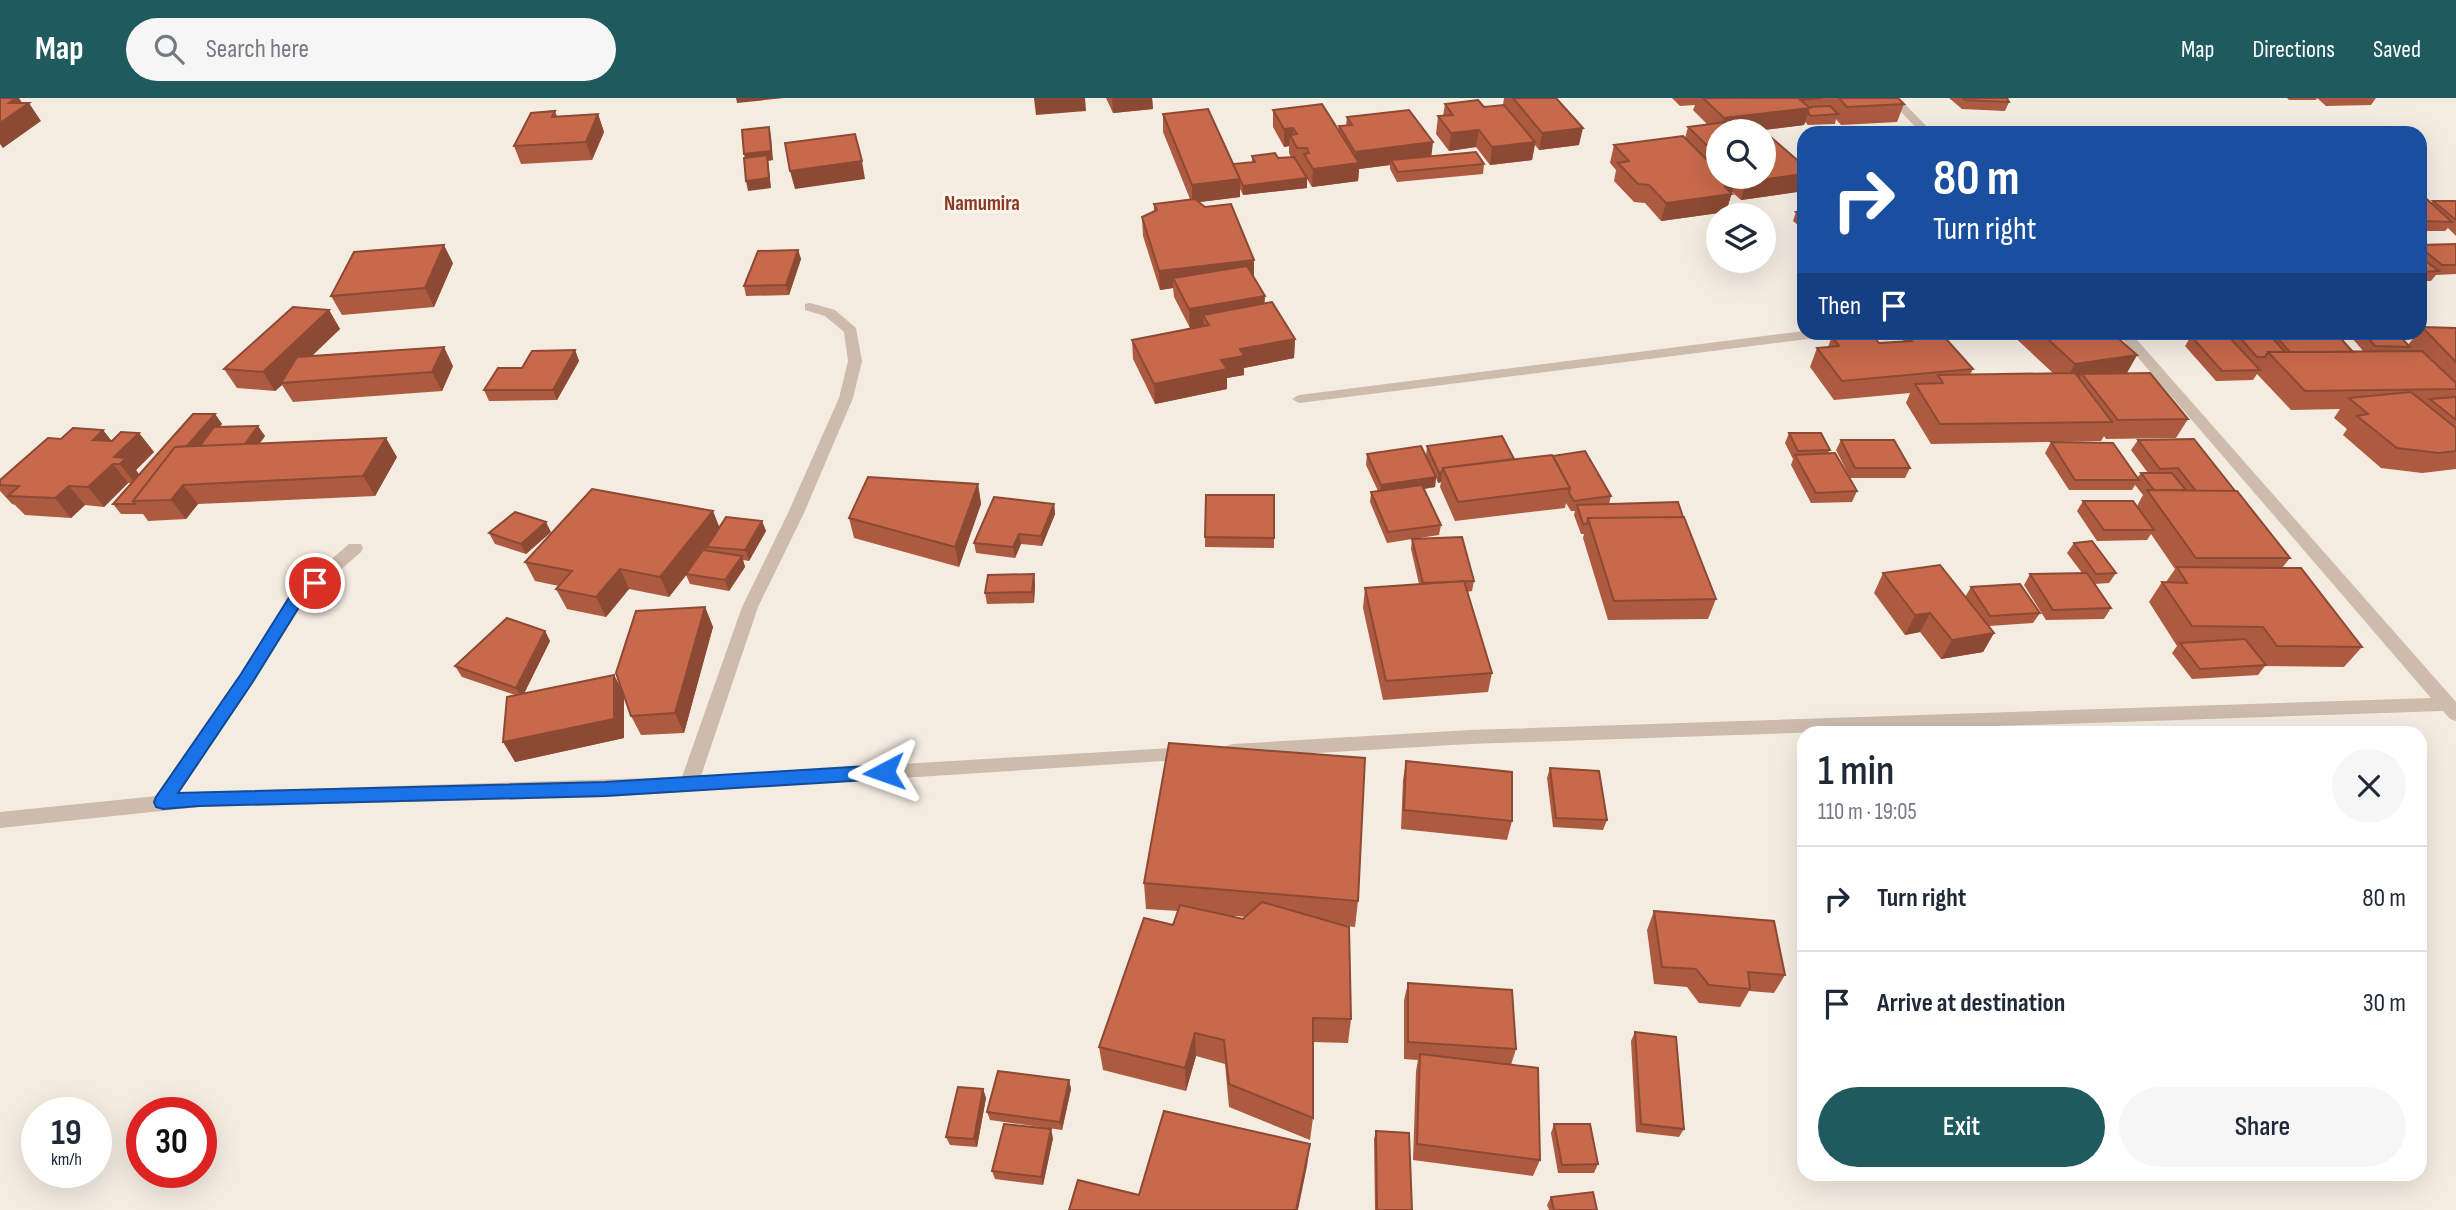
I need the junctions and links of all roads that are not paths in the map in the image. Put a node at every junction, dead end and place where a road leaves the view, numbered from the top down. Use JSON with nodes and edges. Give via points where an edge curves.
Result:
{"nodes":[{"id":1,"x":1893,"y":98,"type":"edge"},
{"id":2,"x":1920,"y":126,"type":"edge"},
{"id":3,"x":810,"y":307,"type":"dead end"},
{"id":4,"x":1797,"y":336,"type":"edge"},
{"id":5,"x":2129,"y":340,"type":"edge"},
{"id":6,"x":1299,"y":399,"type":"dead end"},
{"id":7,"x":355,"y":548,"type":"dead end"},
{"id":8,"x":2451,"y":709,"type":"edge"},
{"id":9,"x":1855,"y":726,"type":"edge"},
{"id":10,"x":1797,"y":728,"type":"edge"},
{"id":11,"x":689,"y":784,"type":"junction"},
{"id":12,"x":163,"y":802,"type":"junction"},
{"id":13,"x":0,"y":820,"type":"edge"}],
"edges":[{"from":1,"to":2,"type":"street"},
{"from":3,"to":11,"type":"street","via":[[830,313],[851,331],[855,361],[846,398],[750,607]]},
{"from":4,"to":6,"type":"street"},
{"from":5,"to":8,"type":"street"},
{"from":7,"to":12,"type":"street","via":[[295,600]]},
{"from":8,"to":9,"type":"street"},
{"from":10,"to":11,"type":"street","via":[[1470,737]]},
{"from":11,"to":12,"type":"street"},
{"from":12,"to":13,"type":"street"}]}
